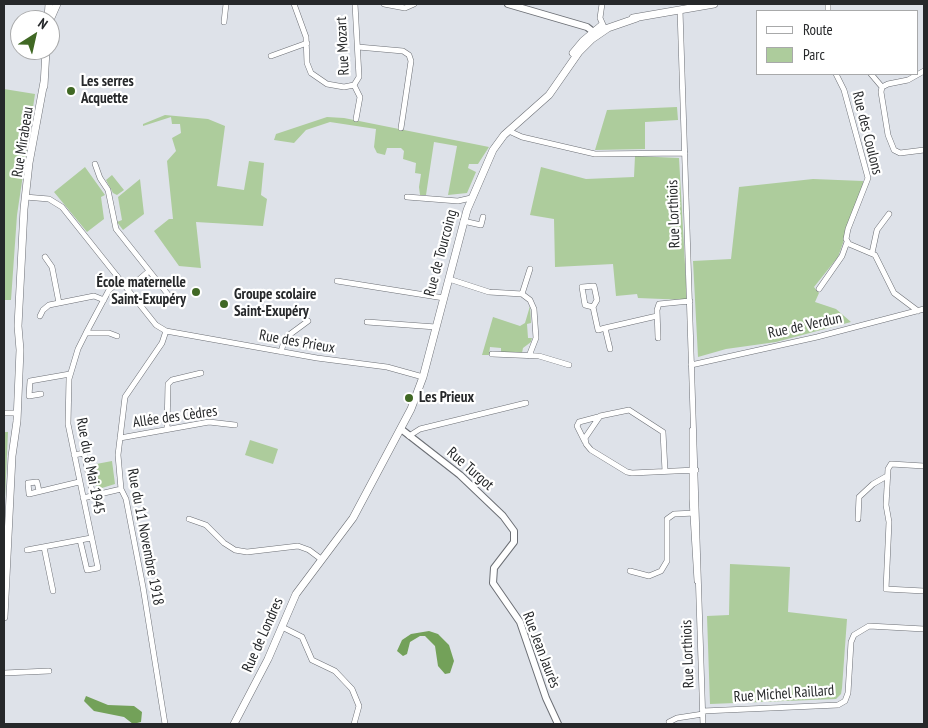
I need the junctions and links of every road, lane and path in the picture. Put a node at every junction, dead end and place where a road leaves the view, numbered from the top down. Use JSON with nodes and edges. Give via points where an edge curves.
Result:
{"nodes":[{"id":1,"x":226,"y":4,"type":"edge"},
{"id":2,"x":294,"y":4,"type":"edge"},
{"id":3,"x":355,"y":4,"type":"edge"},
{"id":4,"x":384,"y":4,"type":"edge"},
{"id":5,"x":414,"y":4,"type":"edge"},
{"id":6,"x":508,"y":4,"type":"edge"},
{"id":7,"x":602,"y":4,"type":"edge"},
{"id":8,"x":714,"y":4,"type":"edge"},
{"id":9,"x":680,"y":10,"type":"junction"},
{"id":10,"x":224,"y":22,"type":"dead end"},
{"id":11,"x":604,"y":27,"type":"junction"},
{"id":12,"x":595,"y":33,"type":"junction"},
{"id":13,"x":307,"y":43,"type":"junction"},
{"id":14,"x":358,"y":47,"type":"junction"},
{"id":15,"x":271,"y":56,"type":"dead end"},
{"id":16,"x":45,"y":60,"type":"edge"},
{"id":17,"x":924,"y":72,"type":"edge"},
{"id":18,"x":836,"y":75,"type":"edge"},
{"id":19,"x":872,"y":75,"type":"edge"},
{"id":20,"x":354,"y":85,"type":"junction"},
{"id":21,"x":882,"y":87,"type":"junction"},
{"id":22,"x":356,"y":119,"type":"dead end"},
{"id":23,"x":401,"y":128,"type":"dead end"},
{"id":24,"x":509,"y":131,"type":"junction"},
{"id":25,"x":924,"y":150,"type":"edge"},
{"id":26,"x":685,"y":153,"type":"junction"},
{"id":27,"x":95,"y":164,"type":"dead end"},
{"id":28,"x":27,"y":197,"type":"junction"},
{"id":29,"x":408,"y":197,"type":"dead end"},
{"id":30,"x":471,"y":198,"type":"junction"},
{"id":31,"x":889,"y":214,"type":"dead end"},
{"id":32,"x":484,"y":217,"type":"dead end"},
{"id":33,"x":464,"y":221,"type":"junction"},
{"id":34,"x":847,"y":242,"type":"junction"},
{"id":35,"x":872,"y":253,"type":"junction"},
{"id":36,"x":45,"y":257,"type":"dead end"},
{"id":37,"x":530,"y":269,"type":"dead end"},
{"id":38,"x":149,"y":271,"type":"junction"},
{"id":39,"x":449,"y":279,"type":"junction"},
{"id":40,"x":121,"y":280,"type":"junction"},
{"id":41,"x":337,"y":281,"type":"dead end"},
{"id":42,"x":128,"y":289,"type":"junction"},
{"id":43,"x":819,"y":289,"type":"dead end"},
{"id":44,"x":522,"y":294,"type":"junction"},
{"id":45,"x":170,"y":298,"type":"dead end"},
{"id":46,"x":444,"y":298,"type":"junction"},
{"id":47,"x":104,"y":300,"type":"junction"},
{"id":48,"x":690,"y":301,"type":"junction"},
{"id":49,"x":59,"y":303,"type":"junction"},
{"id":50,"x":593,"y":307,"type":"junction"},
{"id":51,"x":921,"y":310,"type":"edge"},
{"id":52,"x":40,"y":316,"type":"dead end"},
{"id":53,"x":655,"y":316,"type":"junction"},
{"id":54,"x":308,"y":321,"type":"dead end"},
{"id":55,"x":366,"y":322,"type":"dead end"},
{"id":56,"x":436,"y":327,"type":"junction"},
{"id":57,"x":605,"y":328,"type":"junction"},
{"id":58,"x":166,"y":331,"type":"junction"},
{"id":59,"x":86,"y":333,"type":"junction"},
{"id":60,"x":118,"y":336,"type":"dead end"},
{"id":61,"x":658,"y":338,"type":"dead end"},
{"id":62,"x":610,"y":349,"type":"dead end"},
{"id":63,"x":281,"y":352,"type":"junction"},
{"id":64,"x":492,"y":354,"type":"dead end"},
{"id":65,"x":530,"y":356,"type":"junction"},
{"id":66,"x":691,"y":364,"type":"junction"},
{"id":67,"x":569,"y":365,"type":"dead end"},
{"id":68,"x":201,"y":373,"type":"dead end"},
{"id":69,"x":70,"y":374,"type":"junction"},
{"id":70,"x":423,"y":377,"type":"junction"},
{"id":71,"x":41,"y":394,"type":"dead end"},
{"id":72,"x":526,"y":403,"type":"dead end"},
{"id":73,"x":4,"y":413,"type":"edge"},
{"id":74,"x":15,"y":413,"type":"junction"},
{"id":75,"x":598,"y":417,"type":"junction"},
{"id":76,"x":235,"y":425,"type":"dead end"},
{"id":77,"x":167,"y":429,"type":"junction"},
{"id":78,"x":400,"y":429,"type":"junction"},
{"id":79,"x":409,"y":436,"type":"junction"},
{"id":80,"x":120,"y":438,"type":"junction"},
{"id":81,"x":586,"y":444,"type":"junction"},
{"id":82,"x":74,"y":455,"type":"junction"},
{"id":83,"x":924,"y":466,"type":"edge"},
{"id":84,"x":693,"y":470,"type":"junction"},
{"id":85,"x":666,"y":471,"type":"junction"},
{"id":86,"x":887,"y":476,"type":"junction"},
{"id":87,"x":79,"y":482,"type":"junction"},
{"id":88,"x":121,"y":489,"type":"junction"},
{"id":89,"x":39,"y":491,"type":"dead end"},
{"id":90,"x":93,"y":496,"type":"junction"},
{"id":91,"x":83,"y":498,"type":"junction"},
{"id":92,"x":695,"y":513,"type":"junction"},
{"id":93,"x":189,"y":519,"type":"dead end"},
{"id":94,"x":858,"y":519,"type":"dead end"},
{"id":95,"x":516,"y":535,"type":"joint"},
{"id":96,"x":91,"y":538,"type":"junction"},
{"id":97,"x":80,"y":540,"type":"junction"},
{"id":98,"x":44,"y":547,"type":"junction"},
{"id":99,"x":26,"y":550,"type":"dead end"},
{"id":100,"x":321,"y":559,"type":"junction"},
{"id":101,"x":630,"y":571,"type":"dead end"},
{"id":102,"x":53,"y":591,"type":"dead end"},
{"id":103,"x":924,"y":591,"type":"edge"},
{"id":104,"x":4,"y":617,"type":"edge"},
{"id":105,"x":282,"y":627,"type":"junction"},
{"id":106,"x":924,"y":629,"type":"edge"},
{"id":107,"x":49,"y":671,"type":"dead end"},
{"id":108,"x":4,"y":673,"type":"edge"},
{"id":109,"x":703,"y":712,"type":"junction"},
{"id":110,"x":668,"y":722,"type":"dead end"},
{"id":111,"x":165,"y":724,"type":"edge"},
{"id":112,"x":234,"y":724,"type":"edge"},
{"id":113,"x":354,"y":724,"type":"edge"},
{"id":114,"x":558,"y":724,"type":"edge"},
{"id":115,"x":703,"y":724,"type":"edge"}],
"edges":[{"from":1,"to":10,"type":"street"},
{"from":2,"to":13,"type":"street","name":"Rue Mozart"},
{"from":3,"to":14,"type":"street","name":"Rue Mozart"},
{"from":4,"to":5,"type":"street","via":[[405,8]]},
{"from":6,"to":12,"type":"street"},
{"from":7,"to":11,"type":"street","via":[[600,18]]},
{"from":8,"to":9,"type":"main road","name":"Rue de Tourcoing"},
{"from":9,"to":11,"type":"main road","name":"Rue de Tourcoing","via":[[619,20]]},
{"from":9,"to":26,"type":"street","name":"Rue Lorthiois"},
{"from":11,"to":12,"type":"main road","name":"Rue de Tourcoing"},
{"from":12,"to":24,"type":"main road","name":"Rue de Tourcoing","via":[[554,89]]},
{"from":13,"to":15,"type":"street"},
{"from":13,"to":20,"type":"street","name":"Rue Mozart","via":[[307,64],[315,77],[333,85]]},
{"from":14,"to":20,"type":"street","name":"Rue Mozart","via":[[360,72]]},
{"from":14,"to":23,"type":"street","via":[[403,51],[409,55]]},
{"from":16,"to":28,"type":"main road","name":"Rue Mirabeau","via":[[29,163]]},
{"from":17,"to":21,"type":"street"},
{"from":18,"to":34,"type":"street","name":"Rue des Coulons","via":[[844,90],[868,178],[848,229]]},
{"from":19,"to":21,"type":"street"},
{"from":20,"to":22,"type":"street","via":[[360,97]]},
{"from":21,"to":25,"type":"street","via":[[892,148],[900,153]]},
{"from":24,"to":26,"type":"street","via":[[595,154]]},
{"from":24,"to":30,"type":"main road","name":"Rue de Tourcoing","via":[[493,150]]},
{"from":26,"to":48,"type":"street","name":"Rue Lorthiois"},
{"from":27,"to":38,"type":"street","via":[[108,190],[118,231]]},
{"from":28,"to":40,"type":"street","via":[[51,200],[62,207]]},
{"from":28,"to":74,"type":"main road","name":"Rue Mirabeau"},
{"from":29,"to":30,"type":"street","via":[[458,201]]},
{"from":30,"to":33,"type":"main road","name":"Rue de Tourcoing"},
{"from":31,"to":35,"type":"street","via":[[877,230]]},
{"from":32,"to":33,"type":"street","via":[[481,225]]},
{"from":33,"to":39,"type":"main road","name":"Rue de Tourcoing"},
{"from":34,"to":35,"type":"street"},
{"from":34,"to":43,"type":"street","name":"Rue des Coulons","via":[[842,256]]},
{"from":35,"to":51,"type":"street","via":[[880,262],[894,293]]},
{"from":36,"to":49,"type":"street","via":[[52,267]]},
{"from":37,"to":44,"type":"street"},
{"from":38,"to":42,"type":"street"},
{"from":38,"to":45,"type":"street"},
{"from":39,"to":44,"type":"street","via":[[489,292]]},
{"from":39,"to":46,"type":"main road","name":"Rue de Tourcoing"},
{"from":40,"to":42,"type":"street"},
{"from":40,"to":47,"type":"street","name":"Rue du 8 Mai 1945"},
{"from":41,"to":46,"type":"street"},
{"from":42,"to":58,"type":"street","via":[[156,325]]},
{"from":44,"to":65,"type":"street","via":[[534,309],[536,338]]},
{"from":46,"to":56,"type":"main road","name":"Rue de Tourcoing"},
{"from":47,"to":49,"type":"street","via":[[94,296]]},
{"from":47,"to":59,"type":"street","name":"Rue du 8 Mai 1945"},
{"from":48,"to":53,"type":"street","via":[[661,303]]},
{"from":48,"to":66,"type":"street","name":"Rue Lorthiois"},
{"from":49,"to":52,"type":"street","via":[[45,307]]},
{"from":50,"to":50,"type":"street","via":[[598,300],[594,286],[585,285],[581,288],[584,305]]},
{"from":50,"to":57,"type":"street","via":[[598,330]]},
{"from":51,"to":66,"type":"street","name":"Rue de Verdun"},
{"from":53,"to":57,"type":"street"},
{"from":53,"to":61,"type":"street"},
{"from":54,"to":63,"type":"street","via":[[285,338]]},
{"from":55,"to":56,"type":"street"},
{"from":56,"to":70,"type":"main road","name":"Rue de Tourcoing"},
{"from":57,"to":62,"type":"street"},
{"from":58,"to":63,"type":"street","name":"Rue des Prieux"},
{"from":58,"to":80,"type":"street","name":"Rue du 11 Novembre 1918","via":[[162,343],[128,392]]},
{"from":59,"to":60,"type":"street"},
{"from":59,"to":69,"type":"street","name":"Rue du 8 Mai 1945"},
{"from":63,"to":70,"type":"street","name":"Rue des Prieux","via":[[387,367]]},
{"from":64,"to":65,"type":"street"},
{"from":65,"to":67,"type":"street"},
{"from":66,"to":84,"type":"street","name":"Rue Lorthiois"},
{"from":68,"to":77,"type":"street","via":[[172,380],[168,384]]},
{"from":69,"to":71,"type":"street","via":[[30,382],[29,396]]},
{"from":69,"to":82,"type":"street","name":"Rue du 8 Mai 1945","via":[[67,414]]},
{"from":70,"to":78,"type":"main road","name":"Rue de Tourcoing"},
{"from":72,"to":79,"type":"street","via":[[420,429]]},
{"from":73,"to":74,"type":"street"},
{"from":74,"to":104,"type":"main road","name":"Rue Mirabeau"},
{"from":75,"to":81,"type":"street"},
{"from":75,"to":81,"type":"street","via":[[579,422],[577,426]]},
{"from":75,"to":85,"type":"street","via":[[629,410],[661,430]]},
{"from":76,"to":77,"type":"street","name":"Allée des Cèdres","via":[[209,422]]},
{"from":77,"to":80,"type":"street","name":"Allée des Cèdres"},
{"from":78,"to":79,"type":"street","name":"Rue Turgot"},
{"from":78,"to":100,"type":"main road","name":"Rue de Londres","via":[[352,518]]},
{"from":79,"to":95,"type":"street","name":"Rue Turgot","via":[[460,476],[502,516]]},
{"from":80,"to":88,"type":"street","name":"Rue du 11 Novembre 1918"},
{"from":81,"to":85,"type":"street","via":[[627,472]]},
{"from":82,"to":87,"type":"street","name":"Rue du 8 Mai 1945"},
{"from":82,"to":90,"type":"street","via":[[84,453]]},
{"from":83,"to":86,"type":"street","via":[[892,464],[888,467]]},
{"from":84,"to":85,"type":"street"},
{"from":84,"to":92,"type":"street","name":"Rue Lorthiois"},
{"from":86,"to":94,"type":"street","via":[[861,495]]},
{"from":86,"to":103,"type":"street","via":[[886,589]]},
{"from":87,"to":89,"type":"street"},
{"from":87,"to":91,"type":"street","name":"Rue du 8 Mai 1945"},
{"from":88,"to":90,"type":"street"},
{"from":88,"to":111,"type":"street","name":"Rue du 11 Novembre 1918","via":[[126,499]]},
{"from":90,"to":91,"type":"street"},
{"from":91,"to":96,"type":"street","name":"Rue du 8 Mai 1945"},
{"from":92,"to":101,"type":"street","via":[[674,514],[667,519],[667,561],[661,571],[649,576]]},
{"from":92,"to":109,"type":"street","name":"Rue Lorthiois","via":[[694,566],[699,593]]},
{"from":93,"to":100,"type":"street","via":[[206,525],[235,550],[247,552],[298,546]]},
{"from":95,"to":114,"type":"street","name":"Rue Jean Jaurès","via":[[494,568],[493,583],[520,622]]},
{"from":96,"to":97,"type":"street"},
{"from":96,"to":97,"type":"street","name":"Rue du 8 Mai 1945","via":[[98,568],[87,570]]},
{"from":97,"to":98,"type":"street"},
{"from":98,"to":99,"type":"street"},
{"from":98,"to":102,"type":"street"},
{"from":100,"to":105,"type":"main road","name":"Rue de Londres","via":[[300,586]]},
{"from":105,"to":112,"type":"main road","name":"Rue de Londres"},
{"from":105,"to":113,"type":"street","via":[[302,637],[312,660],[335,671],[352,689],[359,706]]},
{"from":106,"to":109,"type":"street","name":"Rue Michel Raillard","via":[[868,626],[854,635],[848,693],[840,704]]},
{"from":107,"to":108,"type":"street"},
{"from":109,"to":110,"type":"street"},
{"from":109,"to":115,"type":"street","name":"Rue Lorthiois"}]}
